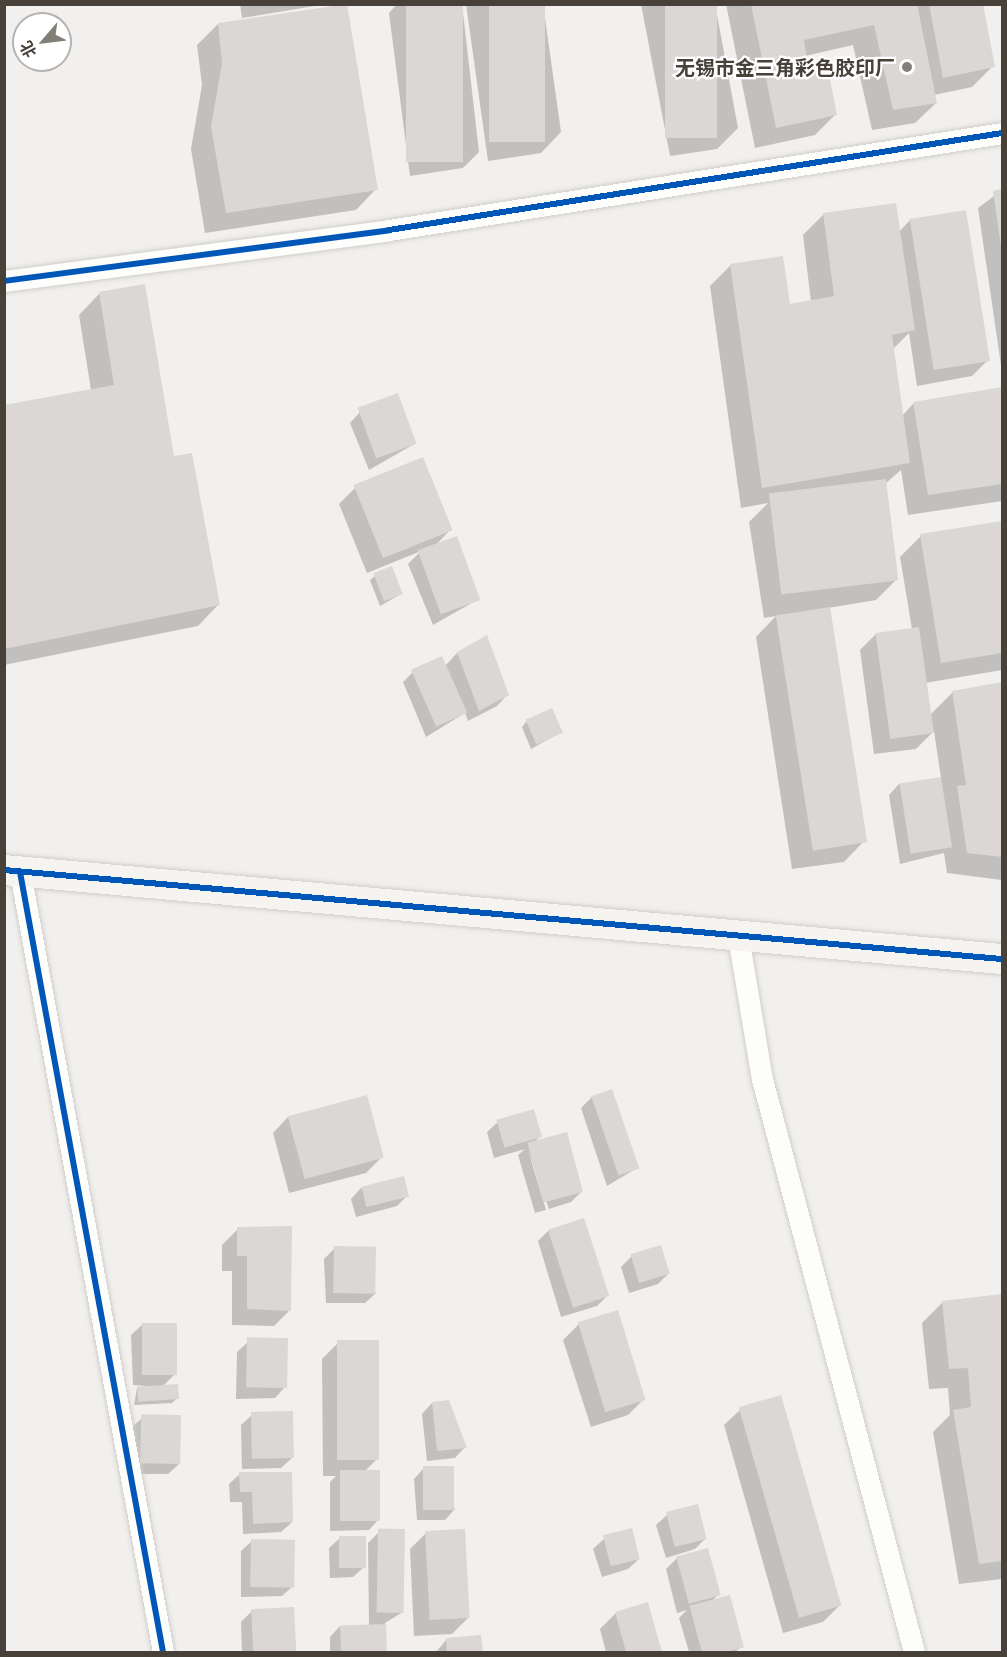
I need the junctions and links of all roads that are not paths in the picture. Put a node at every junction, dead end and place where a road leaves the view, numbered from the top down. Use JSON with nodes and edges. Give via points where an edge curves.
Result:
{"nodes":[{"id":1,"x":1002,"y":133,"type":"edge"},
{"id":2,"x":4,"y":281,"type":"edge"},
{"id":3,"x":12,"y":871,"type":"edge"},
{"id":4,"x":738,"y":936,"type":"junction"},
{"id":5,"x":1002,"y":959,"type":"edge"},
{"id":6,"x":163,"y":1653,"type":"edge"},
{"id":7,"x":914,"y":1653,"type":"edge"}],
"edges":[{"from":1,"to":2,"type":"street","via":[[377,232]]},
{"from":3,"to":4,"type":"street"},
{"from":3,"to":6,"type":"street"},
{"from":4,"to":5,"type":"street"},
{"from":4,"to":7,"type":"street","via":[[762,1079]]}]}
